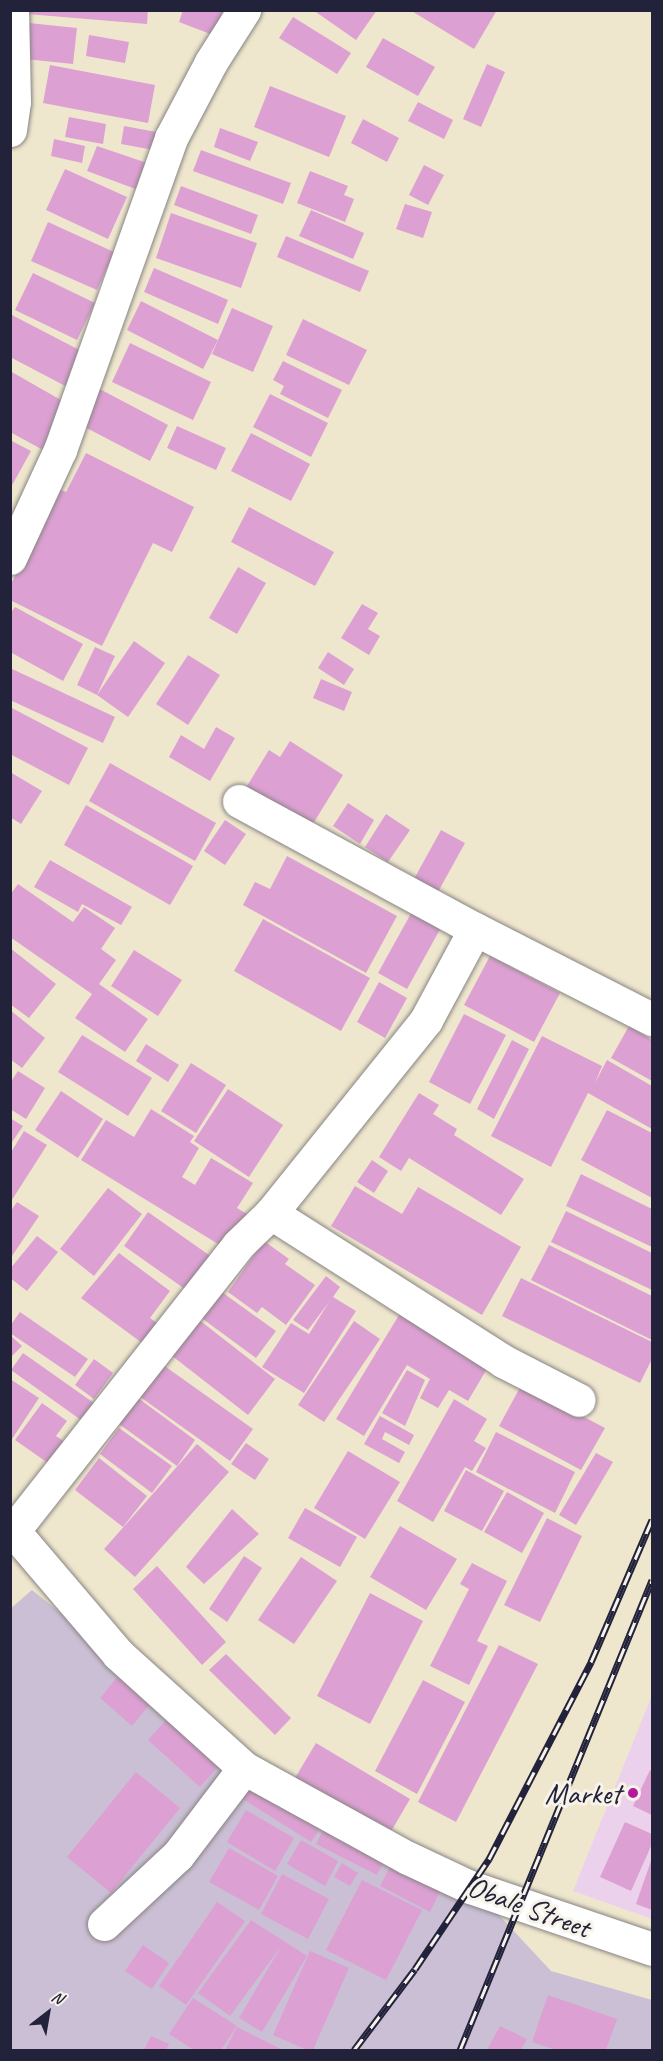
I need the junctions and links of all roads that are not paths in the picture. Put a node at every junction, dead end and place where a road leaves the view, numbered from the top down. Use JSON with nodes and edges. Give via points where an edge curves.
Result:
{"nodes":[{"id":1,"x":12,"y":10,"type":"edge"},
{"id":2,"x":244,"y":10,"type":"edge"},
{"id":3,"x":10,"y":130,"type":"edge"},
{"id":4,"x":10,"y":558,"type":"edge"},
{"id":5,"x":239,"y":801,"type":"dead end"},
{"id":6,"x":475,"y":929,"type":"junction"},
{"id":7,"x":652,"y":1019,"type":"edge"},
{"id":8,"x":272,"y":1214,"type":"junction"},
{"id":9,"x":579,"y":1400,"type":"dead end"},
{"id":10,"x":12,"y":1531,"type":"edge"},
{"id":11,"x":244,"y":1768,"type":"junction"},
{"id":12,"x":104,"y":1924,"type":"dead end"},
{"id":13,"x":652,"y":1949,"type":"edge"}],
"edges":[{"from":1,"to":3,"type":"street","via":[[15,102]]},
{"from":2,"to":4,"type":"street","via":[[171,138],[60,450]]},
{"from":5,"to":6,"type":"street"},
{"from":6,"to":7,"type":"street"},
{"from":6,"to":8,"type":"street","via":[[426,1020]]},
{"from":8,"to":9,"type":"street","via":[[503,1360]]},
{"from":8,"to":10,"type":"street","via":[[238,1245]]},
{"from":10,"to":11,"type":"street","name":"Obale Street","via":[[118,1654]]},
{"from":11,"to":12,"type":"street","via":[[178,1855]]},
{"from":11,"to":13,"type":"street","name":"Obale Street","via":[[408,1858],[521,1907]]}]}
